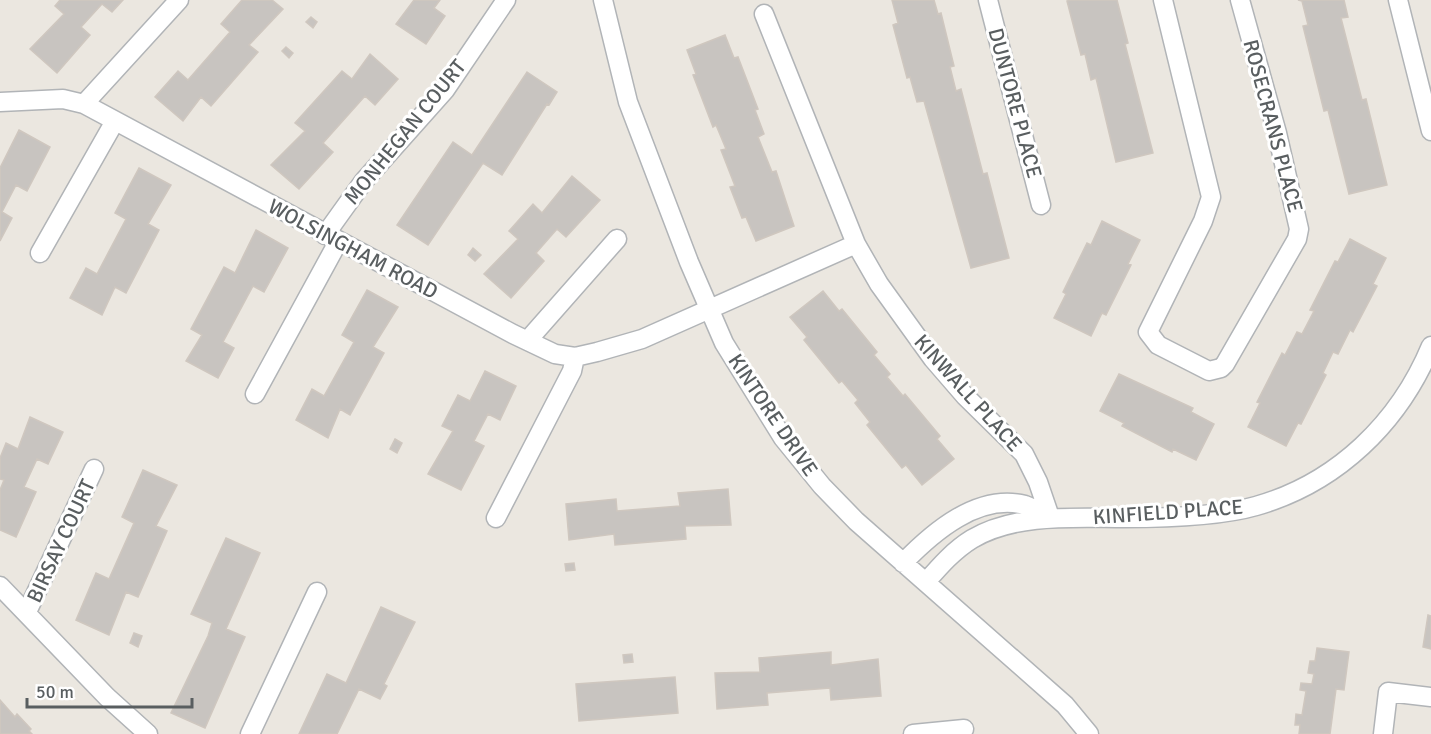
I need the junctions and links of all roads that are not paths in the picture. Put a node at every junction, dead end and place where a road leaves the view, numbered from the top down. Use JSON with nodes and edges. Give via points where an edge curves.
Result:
{"nodes":[{"id":1,"x":179,"y":0,"type":"edge"},
{"id":2,"x":506,"y":0,"type":"edge"},
{"id":3,"x":603,"y":0,"type":"edge"},
{"id":4,"x":988,"y":0,"type":"edge"},
{"id":5,"x":1163,"y":0,"type":"edge"},
{"id":6,"x":1240,"y":0,"type":"edge"},
{"id":7,"x":1398,"y":0,"type":"edge"},
{"id":8,"x":764,"y":14,"type":"dead end"},
{"id":9,"x":0,"y":102,"type":"edge"},
{"id":10,"x":84,"y":104,"type":"junction"},
{"id":11,"x":115,"y":121,"type":"junction"},
{"id":12,"x":1431,"y":131,"type":"edge"},
{"id":13,"x":1041,"y":205,"type":"dead end"},
{"id":14,"x":331,"y":238,"type":"junction"},
{"id":15,"x":616,"y":239,"type":"dead end"},
{"id":16,"x":856,"y":244,"type":"junction"},
{"id":17,"x":40,"y":253,"type":"dead end"},
{"id":18,"x":710,"y":310,"type":"junction"},
{"id":19,"x":528,"y":340,"type":"junction"},
{"id":20,"x":1431,"y":346,"type":"edge"},
{"id":21,"x":575,"y":357,"type":"junction"},
{"id":22,"x":255,"y":394,"type":"dead end"},
{"id":23,"x":94,"y":469,"type":"dead end"},
{"id":24,"x":1050,"y":517,"type":"junction"},
{"id":25,"x":496,"y":518,"type":"dead end"},
{"id":26,"x":903,"y":563,"type":"junction"},
{"id":27,"x":926,"y":582,"type":"junction"},
{"id":28,"x":0,"y":586,"type":"edge"},
{"id":29,"x":316,"y":592,"type":"dead end"},
{"id":30,"x":27,"y":612,"type":"junction"},
{"id":31,"x":1431,"y":697,"type":"edge"},
{"id":32,"x":963,"y":729,"type":"dead end"},
{"id":33,"x":148,"y":734,"type":"edge"},
{"id":34,"x":250,"y":734,"type":"edge"},
{"id":35,"x":913,"y":734,"type":"edge"},
{"id":36,"x":1089,"y":734,"type":"edge"},
{"id":37,"x":1383,"y":734,"type":"edge"}],
"edges":[{"from":1,"to":10,"type":"street"},
{"from":2,"to":14,"type":"street","name":"MONHEGAN COURT","via":[[445,90],[363,182]]},
{"from":3,"to":18,"type":"street","name":"KINTORE DRIVE","via":[[628,102]]},
{"from":4,"to":13,"type":"street","name":"DUNTORE PLACE"},
{"from":5,"to":6,"type":"street","name":"ROSECRANS PLACE","via":[[1211,197],[1148,332],[1158,345],[1209,371],[1225,364],[1297,239],[1299,229]]},
{"from":7,"to":12,"type":"street"},
{"from":8,"to":16,"type":"street","name":"KINWALL PLACE"},
{"from":9,"to":10,"type":"street","name":"WOLSINGHAM ROAD","via":[[63,99]]},
{"from":10,"to":11,"type":"street","name":"WOLSINGHAM ROAD"},
{"from":11,"to":14,"type":"street","name":"WOLSINGHAM ROAD"},
{"from":11,"to":17,"type":"street"},
{"from":14,"to":19,"type":"street","name":"WOLSINGHAM ROAD"},
{"from":14,"to":22,"type":"street","name":"MONHEGAN COURT"},
{"from":15,"to":19,"type":"street"},
{"from":16,"to":18,"type":"street"},
{"from":16,"to":24,"type":"street","name":"KINWALL PLACE","via":[[879,284],[933,359],[1024,454]]},
{"from":18,"to":21,"type":"street","name":"WOLSINGHAM ROAD","via":[[642,339]]},
{"from":18,"to":26,"type":"street","name":"KINTORE DRIVE","via":[[724,343],[783,438],[849,514]]},
{"from":19,"to":21,"type":"street","name":"WOLSINGHAM ROAD","via":[[555,354]]},
{"from":20,"to":24,"type":"street","name":"KINFIELD PLACE","via":[[1414,382],[1371,438],[1349,460],[1300,489],[1255,507],[1197,515]]},
{"from":21,"to":25,"type":"street","via":[[572,371]]},
{"from":23,"to":30,"type":"street","name":"BIRSAY COURT"},
{"from":24,"to":26,"type":"street","name":"KINFIELD PLACE","via":[[1024,505],[981,508],[944,525]]},
{"from":24,"to":27,"type":"street","name":"KINFIELD PLACE","via":[[974,538],[951,554]]},
{"from":26,"to":27,"type":"street","name":"KINTORE DRIVE"},
{"from":27,"to":36,"type":"street","name":"KINTORE DRIVE","via":[[1065,705]]},
{"from":28,"to":30,"type":"street"},
{"from":29,"to":34,"type":"street"},
{"from":30,"to":33,"type":"street","via":[[107,697]]},
{"from":31,"to":37,"type":"street","via":[[1388,692]]},
{"from":32,"to":35,"type":"street"}]}
